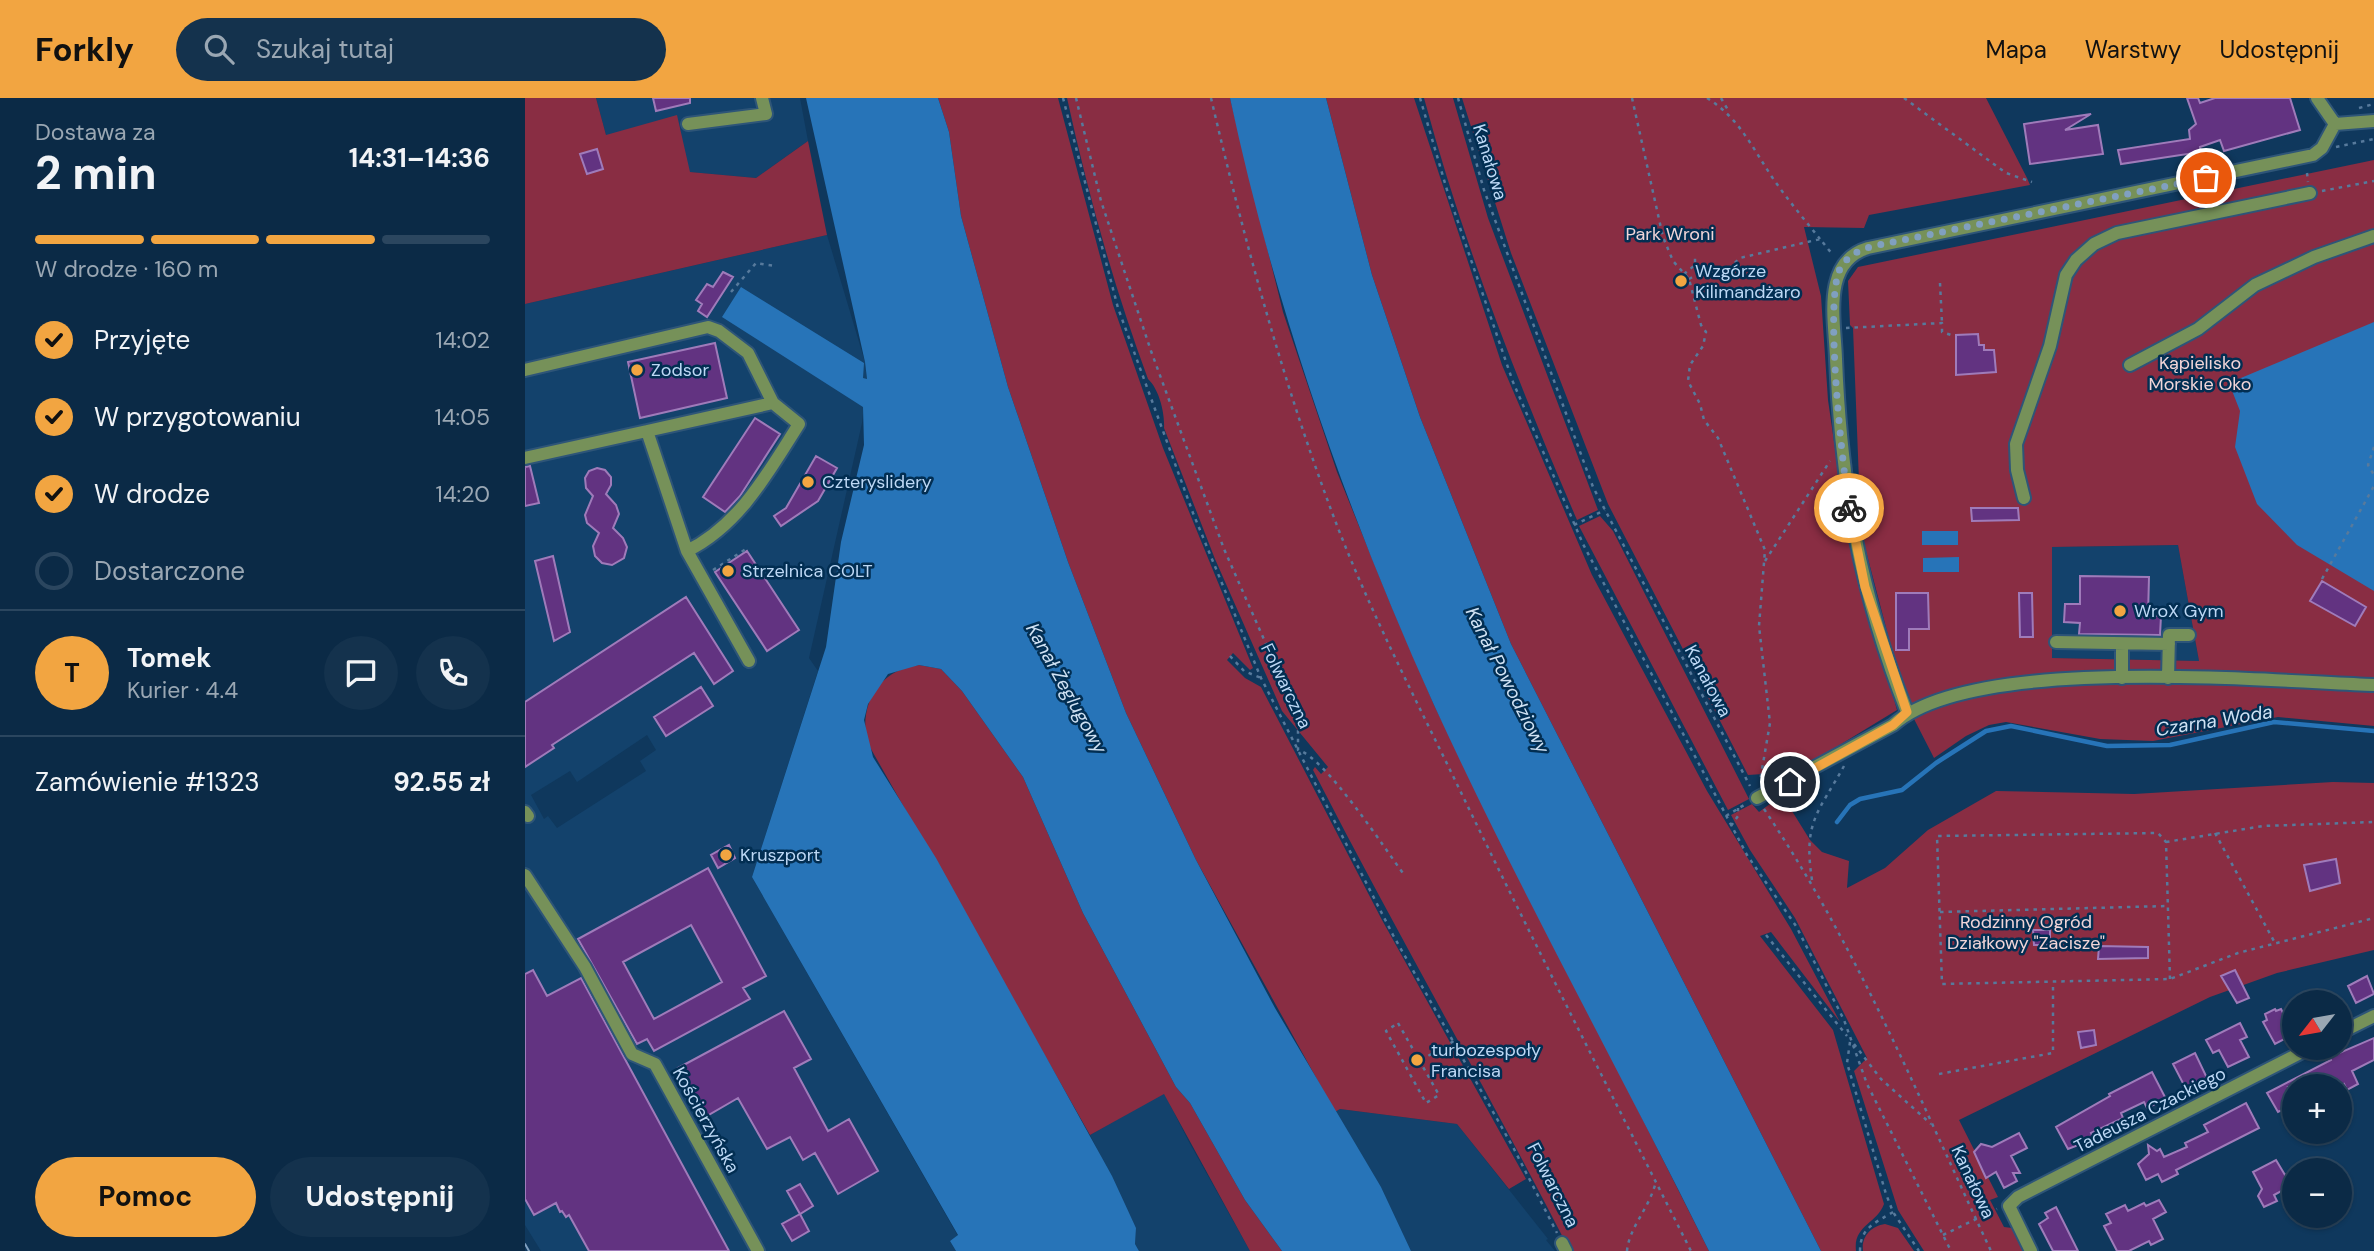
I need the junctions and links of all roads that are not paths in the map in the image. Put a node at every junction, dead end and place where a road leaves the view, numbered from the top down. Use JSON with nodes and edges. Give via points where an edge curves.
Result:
{"nodes":[{"id":1,"x":762,"y":98,"type":"edge"},
{"id":2,"x":2317,"y":98,"type":"edge"},
{"id":3,"x":2374,"y":121,"type":"edge"},
{"id":4,"x":688,"y":124,"type":"dead end"},
{"id":5,"x":2335,"y":124,"type":"junction"},
{"id":6,"x":2310,"y":193,"type":"road end"},
{"id":7,"x":2374,"y":236,"type":"edge"},
{"id":8,"x":2130,"y":365,"type":"dead end"},
{"id":9,"x":525,"y":370,"type":"edge"},
{"id":10,"x":773,"y":403,"type":"junction"},
{"id":11,"x":647,"y":431,"type":"junction"},
{"id":12,"x":525,"y":458,"type":"edge"},
{"id":13,"x":2024,"y":498,"type":"dead end"},
{"id":14,"x":687,"y":551,"type":"junction"},
{"id":15,"x":2189,"y":635,"type":"dead end"},
{"id":16,"x":2056,"y":642,"type":"dead end"},
{"id":17,"x":2122,"y":644,"type":"junction"},
{"id":18,"x":2169,"y":644,"type":"junction"},
{"id":19,"x":749,"y":661,"type":"dead end"},
{"id":20,"x":2122,"y":678,"type":"junction"},
{"id":21,"x":2162,"y":678,"type":"junction"},
{"id":22,"x":2374,"y":685,"type":"edge"},
{"id":23,"x":1907,"y":712,"type":"junction"},
{"id":24,"x":1757,"y":798,"type":"road end"},
{"id":25,"x":525,"y":875,"type":"edge"},
{"id":26,"x":2374,"y":1016,"type":"edge"},
{"id":27,"x":2352,"y":1027,"type":"edge"},
{"id":28,"x":2286,"y":1060,"type":"edge"},
{"id":29,"x":758,"y":1251,"type":"edge"},
{"id":30,"x":2031,"y":1251,"type":"edge"}],
"edges":[{"from":1,"to":4,"type":"street","via":[[766,114]]},
{"from":2,"to":5,"type":"street"},
{"from":3,"to":5,"type":"street"},
{"from":5,"to":23,"type":"street","via":[[2313,156],[1868,248],[1853,254],[1842,266],[1834,290],[1841,453],[1850,515],[1865,587]]},
{"from":6,"to":13,"type":"street","via":[[2117,233],[2076,260],[2066,275],[2050,346],[2016,444]]},
{"from":7,"to":8,"type":"street","via":[[2255,285],[2198,330]]},
{"from":9,"to":10,"type":"street","via":[[708,327],[748,354]]},
{"from":10,"to":11,"type":"street"},
{"from":10,"to":14,"type":"street","via":[[799,424],[760,486],[706,541]]},
{"from":11,"to":12,"type":"street"},
{"from":11,"to":14,"type":"street"},
{"from":14,"to":19,"type":"street"},
{"from":15,"to":18,"type":"street","via":[[2169,635]]},
{"from":16,"to":17,"type":"street"},
{"from":17,"to":18,"type":"street"},
{"from":17,"to":20,"type":"street"},
{"from":18,"to":21,"type":"street"},
{"from":20,"to":21,"type":"street"},
{"from":20,"to":23,"type":"street","via":[[2048,678],[1993,687]]},
{"from":21,"to":22,"type":"street"},
{"from":23,"to":24,"type":"street","via":[[1893,725]]},
{"from":25,"to":29,"type":"street","name":"Kościerzyńska","via":[[585,967],[632,1054],[655,1065]]},
{"from":26,"to":27,"type":"street"},
{"from":28,"to":30,"type":"street","name":"Tadeusza Czackiego","via":[[2040,1185],[2009,1206]]}]}
